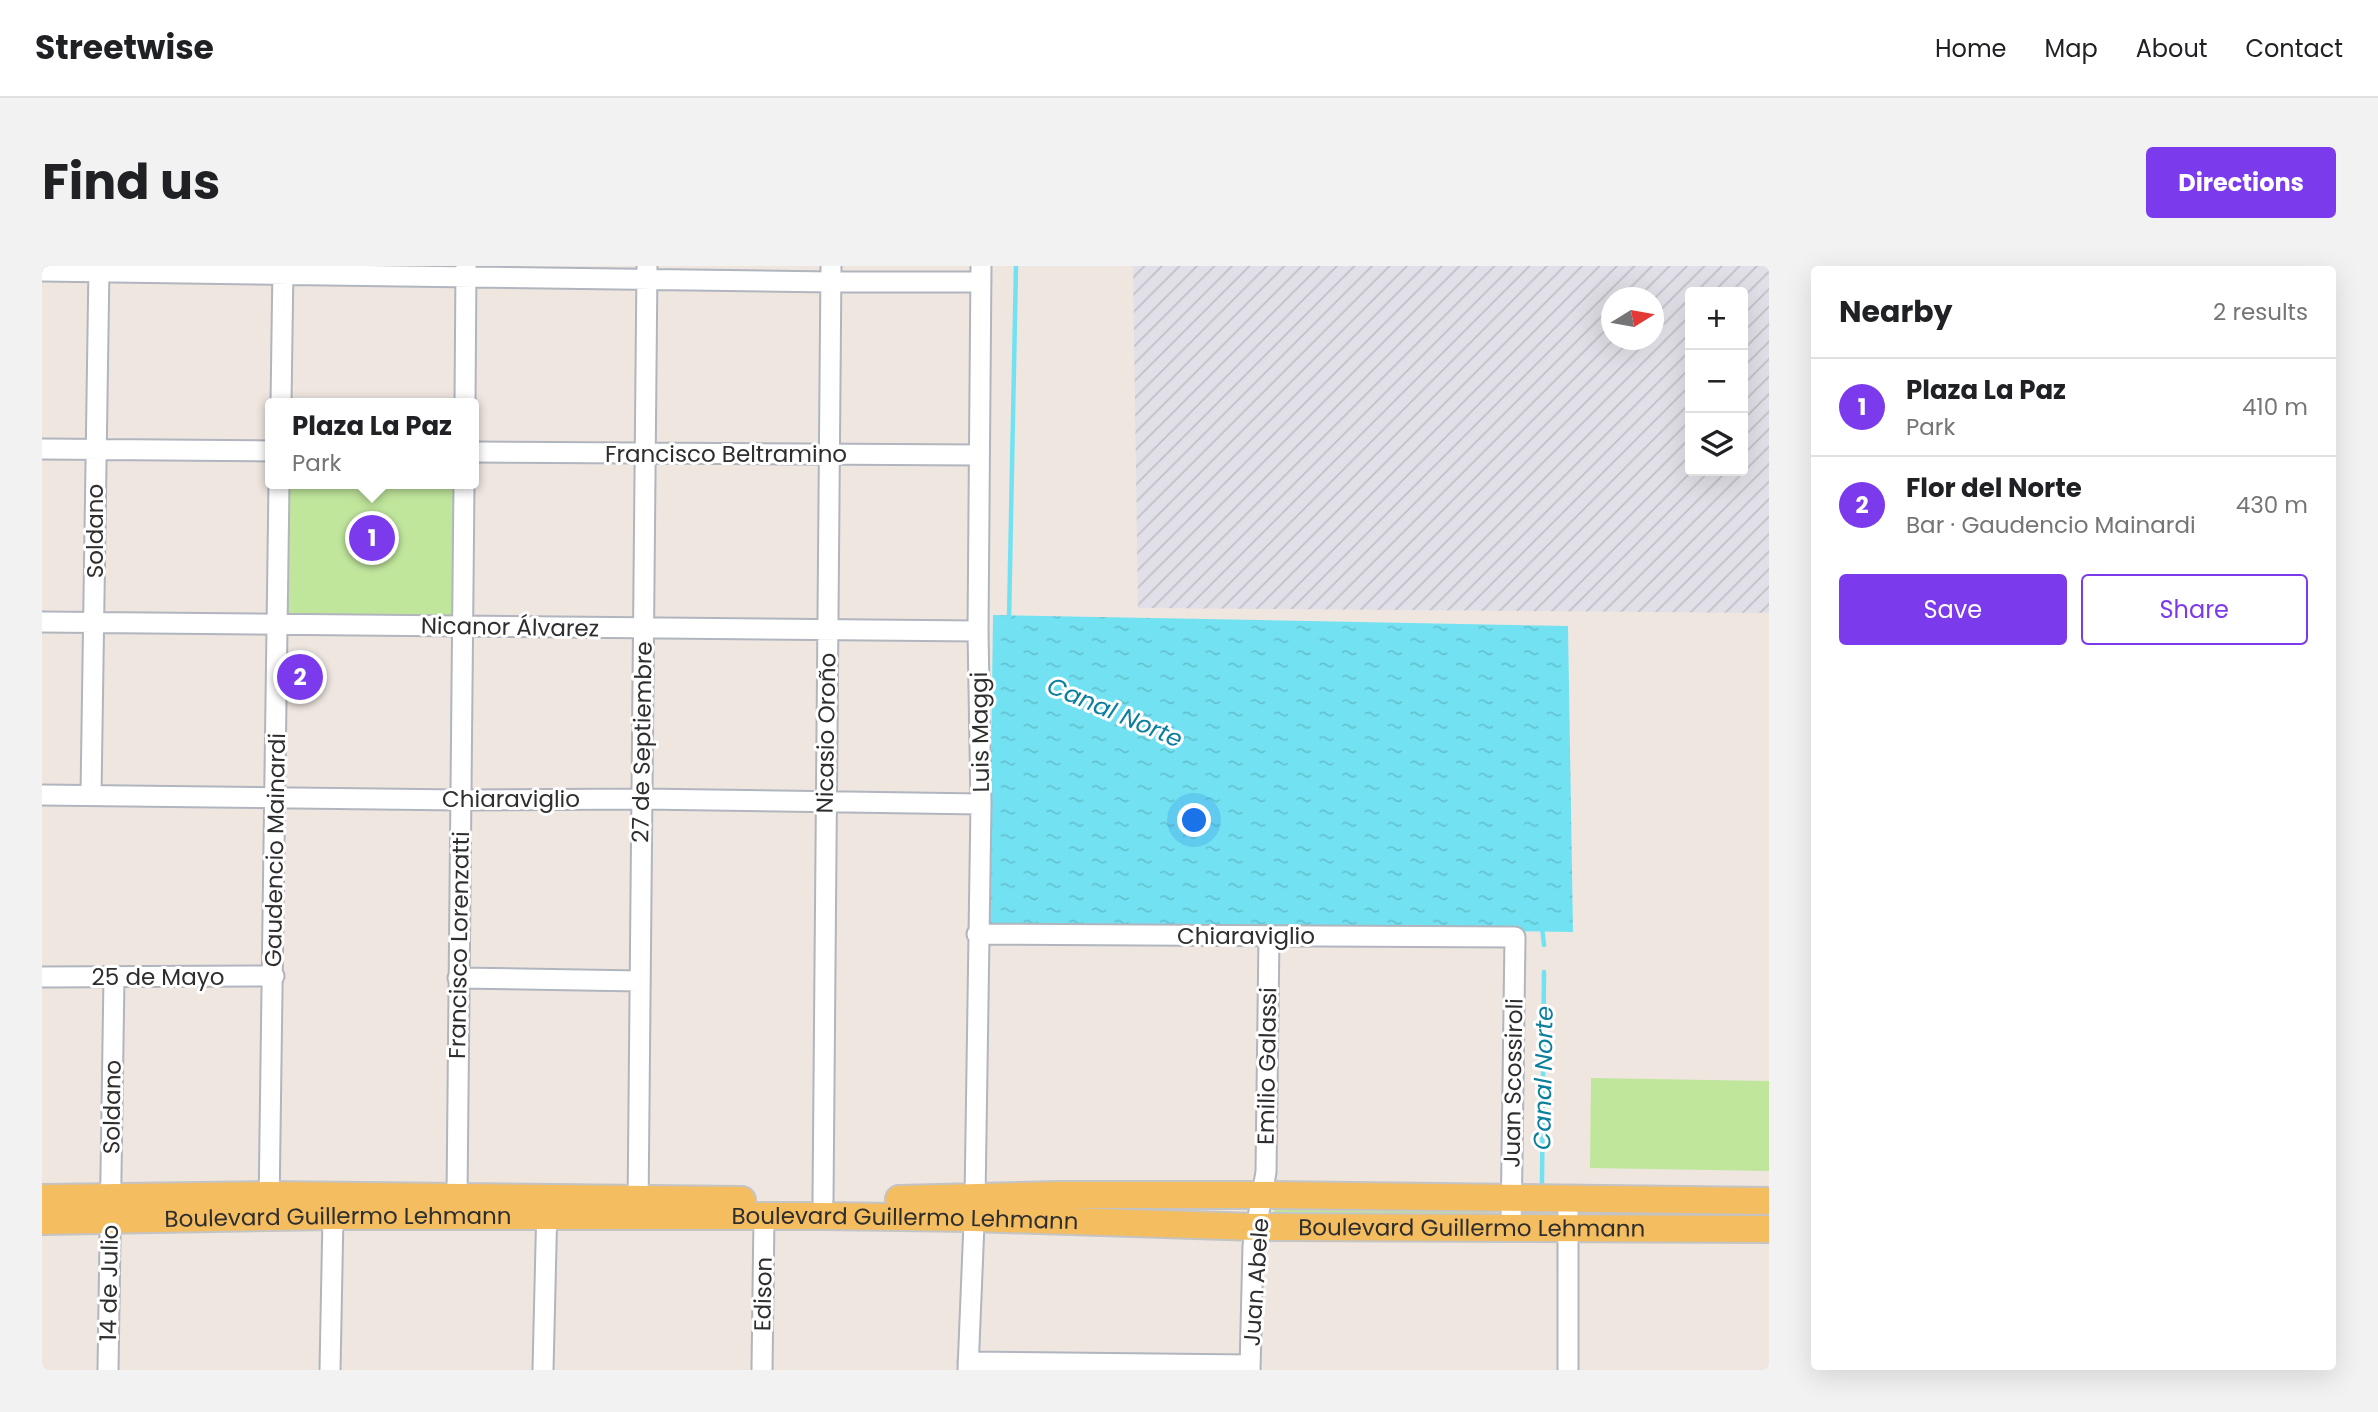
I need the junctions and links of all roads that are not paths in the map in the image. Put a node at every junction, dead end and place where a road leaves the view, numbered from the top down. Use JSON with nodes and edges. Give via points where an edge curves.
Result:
{"nodes":[{"id":1,"x":99,"y":269,"type":"edge"},
{"id":2,"x":283,"y":270,"type":"edge"},
{"id":3,"x":42,"y":271,"type":"edge"},
{"id":4,"x":466,"y":271,"type":"edge"},
{"id":5,"x":647,"y":272,"type":"edge"},
{"id":6,"x":831,"y":274,"type":"edge"},
{"id":7,"x":981,"y":274,"type":"edge"},
{"id":8,"x":281,"y":398,"type":"edge"},
{"id":9,"x":465,"y":398,"type":"edge"},
{"id":10,"x":42,"y":449,"type":"edge"},
{"id":11,"x":95,"y":450,"type":"junction"},
{"id":12,"x":265,"y":451,"type":"edge"},
{"id":13,"x":479,"y":452,"type":"edge"},
{"id":14,"x":645,"y":453,"type":"junction"},
{"id":15,"x":829,"y":454,"type":"junction"},
{"id":16,"x":979,"y":455,"type":"junction"},
{"id":17,"x":279,"y":489,"type":"edge"},
{"id":18,"x":464,"y":489,"type":"edge"},
{"id":19,"x":42,"y":622,"type":"edge"},
{"id":20,"x":94,"y":624,"type":"junction"},
{"id":21,"x":279,"y":626,"type":"junction"},
{"id":22,"x":462,"y":627,"type":"junction"},
{"id":23,"x":643,"y":629,"type":"junction"},
{"id":24,"x":828,"y":630,"type":"junction"},
{"id":25,"x":978,"y":631,"type":"junction"},
{"id":26,"x":42,"y":795,"type":"edge"},
{"id":27,"x":91,"y":795,"type":"junction"},
{"id":28,"x":276,"y":797,"type":"junction"},
{"id":29,"x":642,"y":799,"type":"junction"},
{"id":30,"x":460,"y":800,"type":"junction"},
{"id":31,"x":825,"y":802,"type":"junction"},
{"id":32,"x":981,"y":804,"type":"junction"},
{"id":33,"x":977,"y":934,"type":"junction"},
{"id":34,"x":1269,"y":936,"type":"junction"},
{"id":35,"x":1515,"y":937,"type":"joint"},
{"id":36,"x":274,"y":976,"type":"junction"},
{"id":37,"x":42,"y":977,"type":"edge"},
{"id":38,"x":114,"y":977,"type":"junction"},
{"id":39,"x":458,"y":978,"type":"junction"},
{"id":40,"x":640,"y":981,"type":"junction"},
{"id":41,"x":1263,"y":1195,"type":"junction"},
{"id":42,"x":457,"y":1197,"type":"junction"},
{"id":43,"x":42,"y":1198,"type":"edge"},
{"id":44,"x":1511,"y":1198,"type":"junction"},
{"id":45,"x":1568,"y":1199,"type":"junction"},
{"id":46,"x":822,"y":1200,"type":"junction"},
{"id":47,"x":1769,"y":1201,"type":"edge"},
{"id":48,"x":269,"y":1206,"type":"junction"},
{"id":49,"x":110,"y":1207,"type":"junction"},
{"id":50,"x":547,"y":1208,"type":"junction"},
{"id":51,"x":638,"y":1208,"type":"junction"},
{"id":52,"x":974,"y":1208,"type":"junction"},
{"id":53,"x":332,"y":1216,"type":"junction"},
{"id":54,"x":764,"y":1217,"type":"junction"},
{"id":55,"x":42,"y":1221,"type":"edge"},
{"id":56,"x":1256,"y":1227,"type":"junction"},
{"id":57,"x":1511,"y":1229,"type":"junction"},
{"id":58,"x":1569,"y":1229,"type":"junction"},
{"id":59,"x":1769,"y":1229,"type":"edge"},
{"id":60,"x":968,"y":1366,"type":"edge"},
{"id":61,"x":1250,"y":1368,"type":"edge"},
{"id":62,"x":108,"y":1370,"type":"edge"},
{"id":63,"x":330,"y":1370,"type":"edge"},
{"id":64,"x":543,"y":1370,"type":"edge"},
{"id":65,"x":762,"y":1370,"type":"edge"},
{"id":66,"x":1568,"y":1370,"type":"edge"}],
"edges":[{"from":1,"to":2,"type":"street"},
{"from":1,"to":3,"type":"street"},
{"from":1,"to":11,"type":"street","name":"Soldano"},
{"from":2,"to":4,"type":"street"},
{"from":2,"to":8,"type":"street"},
{"from":4,"to":5,"type":"street"},
{"from":4,"to":9,"type":"street"},
{"from":5,"to":6,"type":"street"},
{"from":5,"to":14,"type":"street","name":"27 de Septiembre"},
{"from":6,"to":7,"type":"street"},
{"from":6,"to":15,"type":"street","name":"Nicasio Oroño"},
{"from":7,"to":16,"type":"street","name":"Luis Maggi"},
{"from":10,"to":11,"type":"street"},
{"from":11,"to":12,"type":"street"},
{"from":11,"to":20,"type":"street","name":"Soldano"},
{"from":13,"to":14,"type":"street","name":"Francisco Beltramino"},
{"from":14,"to":15,"type":"street","name":"Francisco Beltramino"},
{"from":14,"to":23,"type":"street","name":"27 de Septiembre"},
{"from":15,"to":16,"type":"street","name":"Francisco Beltramino"},
{"from":15,"to":24,"type":"street","name":"Nicasio Oroño"},
{"from":16,"to":25,"type":"street","name":"Luis Maggi"},
{"from":17,"to":21,"type":"street","name":"Gaudencio Mainardi"},
{"from":18,"to":22,"type":"street","name":"Francisco Lorenzatti"},
{"from":19,"to":20,"type":"street","name":"Nicanor Álvarez"},
{"from":20,"to":21,"type":"street","name":"Nicanor Álvarez"},
{"from":20,"to":27,"type":"street","name":"Soldano"},
{"from":21,"to":22,"type":"street","name":"Nicanor Álvarez"},
{"from":21,"to":28,"type":"street","name":"Gaudencio Mainardi"},
{"from":22,"to":23,"type":"street","name":"Nicanor Álvarez"},
{"from":22,"to":30,"type":"street","name":"Francisco Lorenzatti"},
{"from":23,"to":24,"type":"street","name":"Nicanor Álvarez"},
{"from":23,"to":29,"type":"street","name":"27 de Septiembre"},
{"from":24,"to":25,"type":"street","name":"Nicanor Álvarez"},
{"from":24,"to":31,"type":"street","name":"Nicasio Oroño"},
{"from":25,"to":32,"type":"street","name":"Luis Maggi"},
{"from":26,"to":27,"type":"street","name":"Chiaraviglio"},
{"from":27,"to":28,"type":"street","name":"Chiaraviglio"},
{"from":28,"to":30,"type":"street","name":"Chiaraviglio"},
{"from":28,"to":36,"type":"street","name":"Gaudencio Mainardi"},
{"from":29,"to":30,"type":"street","name":"Chiaraviglio"},
{"from":29,"to":31,"type":"street","name":"Chiaraviglio"},
{"from":29,"to":40,"type":"street","name":"27 de Septiembre"},
{"from":30,"to":39,"type":"street","name":"Francisco Lorenzatti"},
{"from":31,"to":32,"type":"street","name":"Chiaraviglio"},
{"from":31,"to":46,"type":"street","name":"Nicasio Oroño"},
{"from":32,"to":33,"type":"street","name":"Luis Maggi"},
{"from":33,"to":34,"type":"street","name":"Chiaraviglio"},
{"from":33,"to":52,"type":"street","name":"Luis Maggi"},
{"from":34,"to":35,"type":"street","name":"Chiaraviglio"},
{"from":34,"to":41,"type":"street","name":"Emilio Galassi"},
{"from":35,"to":44,"type":"street","name":"Juan Scossiroli"},
{"from":36,"to":38,"type":"street","name":"25 de Mayo"},
{"from":36,"to":48,"type":"street","name":"Gaudencio Mainardi"},
{"from":37,"to":38,"type":"street","name":"25 de Mayo"},
{"from":38,"to":49,"type":"street","name":"Soldano"},
{"from":39,"to":40,"type":"street"},
{"from":39,"to":42,"type":"street","name":"Francisco Lorenzatti"},
{"from":40,"to":51,"type":"street","name":"27 de Septiembre"},
{"from":41,"to":44,"type":"main road","name":"Boulevard Guillermo Lehmann"},
{"from":41,"to":52,"type":"main road","name":"Boulevard Guillermo Lehmann","via":[[1058,1195]]},
{"from":41,"to":56,"type":"street","name":"Juan Abele"},
{"from":42,"to":48,"type":"main road","name":"Boulevard Guillermo Lehmann"},
{"from":42,"to":50,"type":"main road","name":"Boulevard Guillermo Lehmann"},
{"from":43,"to":49,"type":"main road","name":"Boulevard Guillermo Lehmann"},
{"from":44,"to":45,"type":"main road","name":"Boulevard Guillermo Lehmann"},
{"from":44,"to":57,"type":"street","name":"Juan Scossiroli"},
{"from":45,"to":47,"type":"main road","name":"Boulevard Guillermo Lehmann"},
{"from":45,"to":58,"type":"street"},
{"from":46,"to":51,"type":"main road","name":"Boulevard Guillermo Lehmann"},
{"from":46,"to":52,"type":"main road","name":"Boulevard Guillermo Lehmann"},
{"from":48,"to":49,"type":"main road","name":"Boulevard Guillermo Lehmann"},
{"from":48,"to":53,"type":"main road","name":"Boulevard Guillermo Lehmann"},
{"from":49,"to":55,"type":"main road","name":"Boulevard Guillermo Lehmann"},
{"from":49,"to":62,"type":"street","name":"14 de Julio"},
{"from":50,"to":51,"type":"main road","name":"Boulevard Guillermo Lehmann"},
{"from":50,"to":53,"type":"main road","name":"Boulevard Guillermo Lehmann"},
{"from":50,"to":64,"type":"street"},
{"from":51,"to":54,"type":"main road","name":"Boulevard Guillermo Lehmann"},
{"from":52,"to":54,"type":"main road","name":"Boulevard Guillermo Lehmann"},
{"from":52,"to":56,"type":"main road","name":"Boulevard Guillermo Lehmann"},
{"from":52,"to":60,"type":"street","name":"Luis Maggi"},
{"from":53,"to":63,"type":"street"},
{"from":54,"to":65,"type":"street","name":"Edison"},
{"from":56,"to":57,"type":"main road","name":"Boulevard Guillermo Lehmann"},
{"from":56,"to":61,"type":"street","name":"Juan Abele"},
{"from":57,"to":58,"type":"main road","name":"Boulevard Guillermo Lehmann"},
{"from":58,"to":59,"type":"main road","name":"Boulevard Guillermo Lehmann"},
{"from":58,"to":66,"type":"street"},
{"from":60,"to":61,"type":"street"}]}
